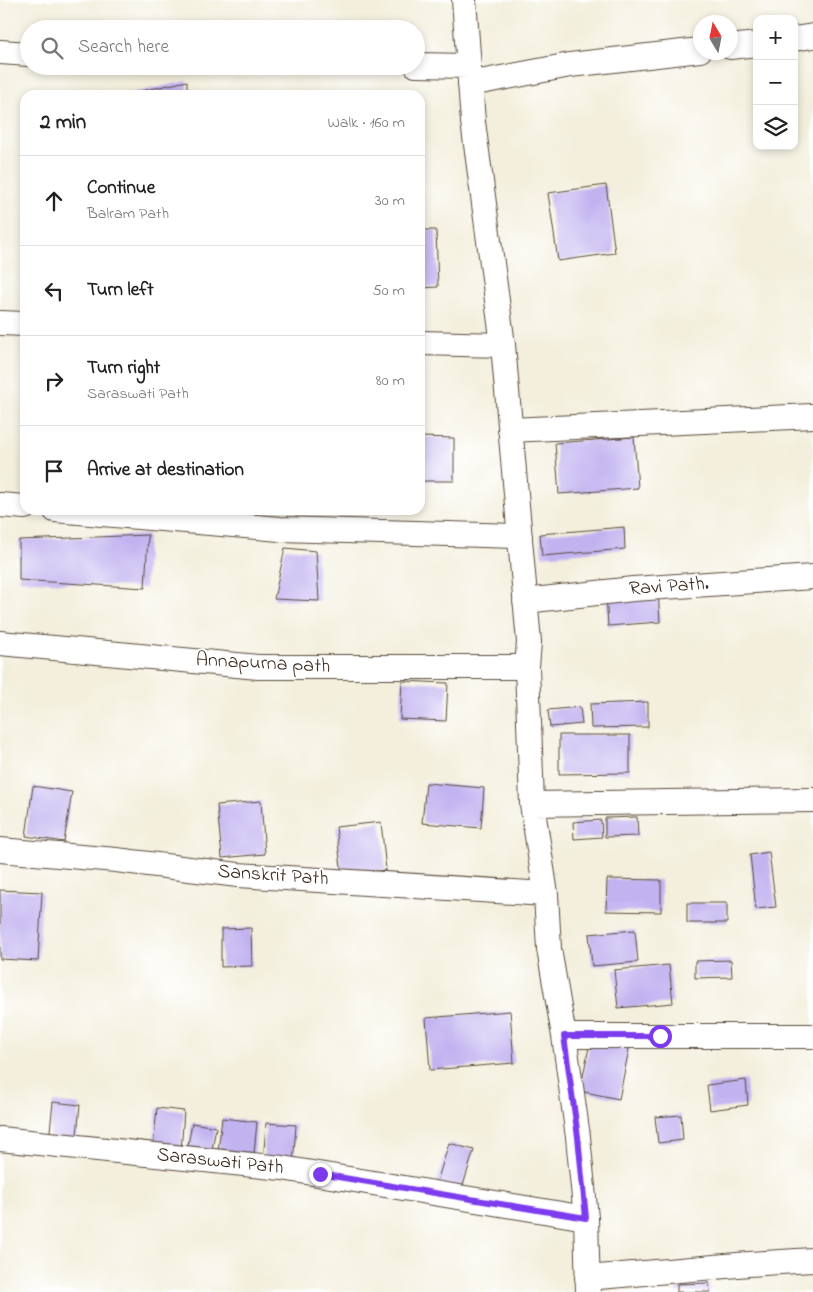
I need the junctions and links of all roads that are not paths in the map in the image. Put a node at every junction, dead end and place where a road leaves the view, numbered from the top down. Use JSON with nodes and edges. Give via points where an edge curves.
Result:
{"nodes":[{"id":1,"x":464,"y":0,"type":"edge"},
{"id":2,"x":813,"y":36,"type":"edge"},
{"id":3,"x":798,"y":38,"type":"edge"},
{"id":4,"x":753,"y":44,"type":"edge"},
{"id":5,"x":738,"y":46,"type":"edge"},
{"id":6,"x":693,"y":51,"type":"edge"},
{"id":7,"x":0,"y":52,"type":"edge"},
{"id":8,"x":20,"y":53,"type":"edge"},
{"id":9,"x":425,"y":67,"type":"edge"},
{"id":10,"x":469,"y":75,"type":"junction"},
{"id":11,"x":0,"y":323,"type":"edge"},
{"id":12,"x":20,"y":324,"type":"edge"},
{"id":13,"x":425,"y":343,"type":"edge"},
{"id":14,"x":503,"y":344,"type":"junction"},
{"id":15,"x":813,"y":416,"type":"edge"},
{"id":16,"x":510,"y":430,"type":"junction"},
{"id":17,"x":0,"y":505,"type":"edge"},
{"id":18,"x":20,"y":507,"type":"edge"},
{"id":19,"x":118,"y":515,"type":"edge"},
{"id":20,"x":520,"y":536,"type":"junction"},
{"id":21,"x":813,"y":577,"type":"edge"},
{"id":22,"x":525,"y":601,"type":"junction"},
{"id":23,"x":0,"y":643,"type":"edge"},
{"id":24,"x":527,"y":667,"type":"junction"},
{"id":25,"x":813,"y":800,"type":"edge"},
{"id":26,"x":532,"y":804,"type":"junction"},
{"id":27,"x":0,"y":850,"type":"edge"},
{"id":28,"x":546,"y":894,"type":"junction"},
{"id":29,"x":564,"y":1036,"type":"junction"},
{"id":30,"x":813,"y":1036,"type":"edge"},
{"id":31,"x":0,"y":1139,"type":"edge"},
{"id":32,"x":586,"y":1218,"type":"junction"},
{"id":33,"x":813,"y":1260,"type":"edge"},
{"id":34,"x":588,"y":1285,"type":"edge"}],
"edges":[{"from":1,"to":10,"type":"street"},
{"from":2,"to":3,"type":"street"},
{"from":4,"to":5,"type":"street"},
{"from":6,"to":10,"type":"street"},
{"from":7,"to":8,"type":"street"},
{"from":9,"to":10,"type":"street"},
{"from":10,"to":14,"type":"street"},
{"from":11,"to":12,"type":"street"},
{"from":13,"to":14,"type":"street"},
{"from":14,"to":16,"type":"street"},
{"from":15,"to":16,"type":"street"},
{"from":16,"to":20,"type":"street"},
{"from":17,"to":18,"type":"street"},
{"from":19,"to":20,"type":"street","via":[[280,528]]},
{"from":20,"to":22,"type":"street"},
{"from":21,"to":22,"type":"street","name":"Ravi Path.","via":[[633,589]]},
{"from":22,"to":24,"type":"street","via":[[529,642]]},
{"from":23,"to":24,"type":"street","name":"Annapurna path","via":[[258,667]]},
{"from":24,"to":26,"type":"street"},
{"from":25,"to":26,"type":"street"},
{"from":26,"to":28,"type":"street"},
{"from":27,"to":28,"type":"street","name":"Sanskrit Path","via":[[238,875]]},
{"from":28,"to":29,"type":"street","via":[[549,949]]},
{"from":29,"to":30,"type":"street"},
{"from":29,"to":32,"type":"street"},
{"from":31,"to":32,"type":"street","name":"Saraswati Path","via":[[282,1168]]},
{"from":32,"to":34,"type":"street"},
{"from":33,"to":34,"type":"street","via":[[749,1264]]}]}
